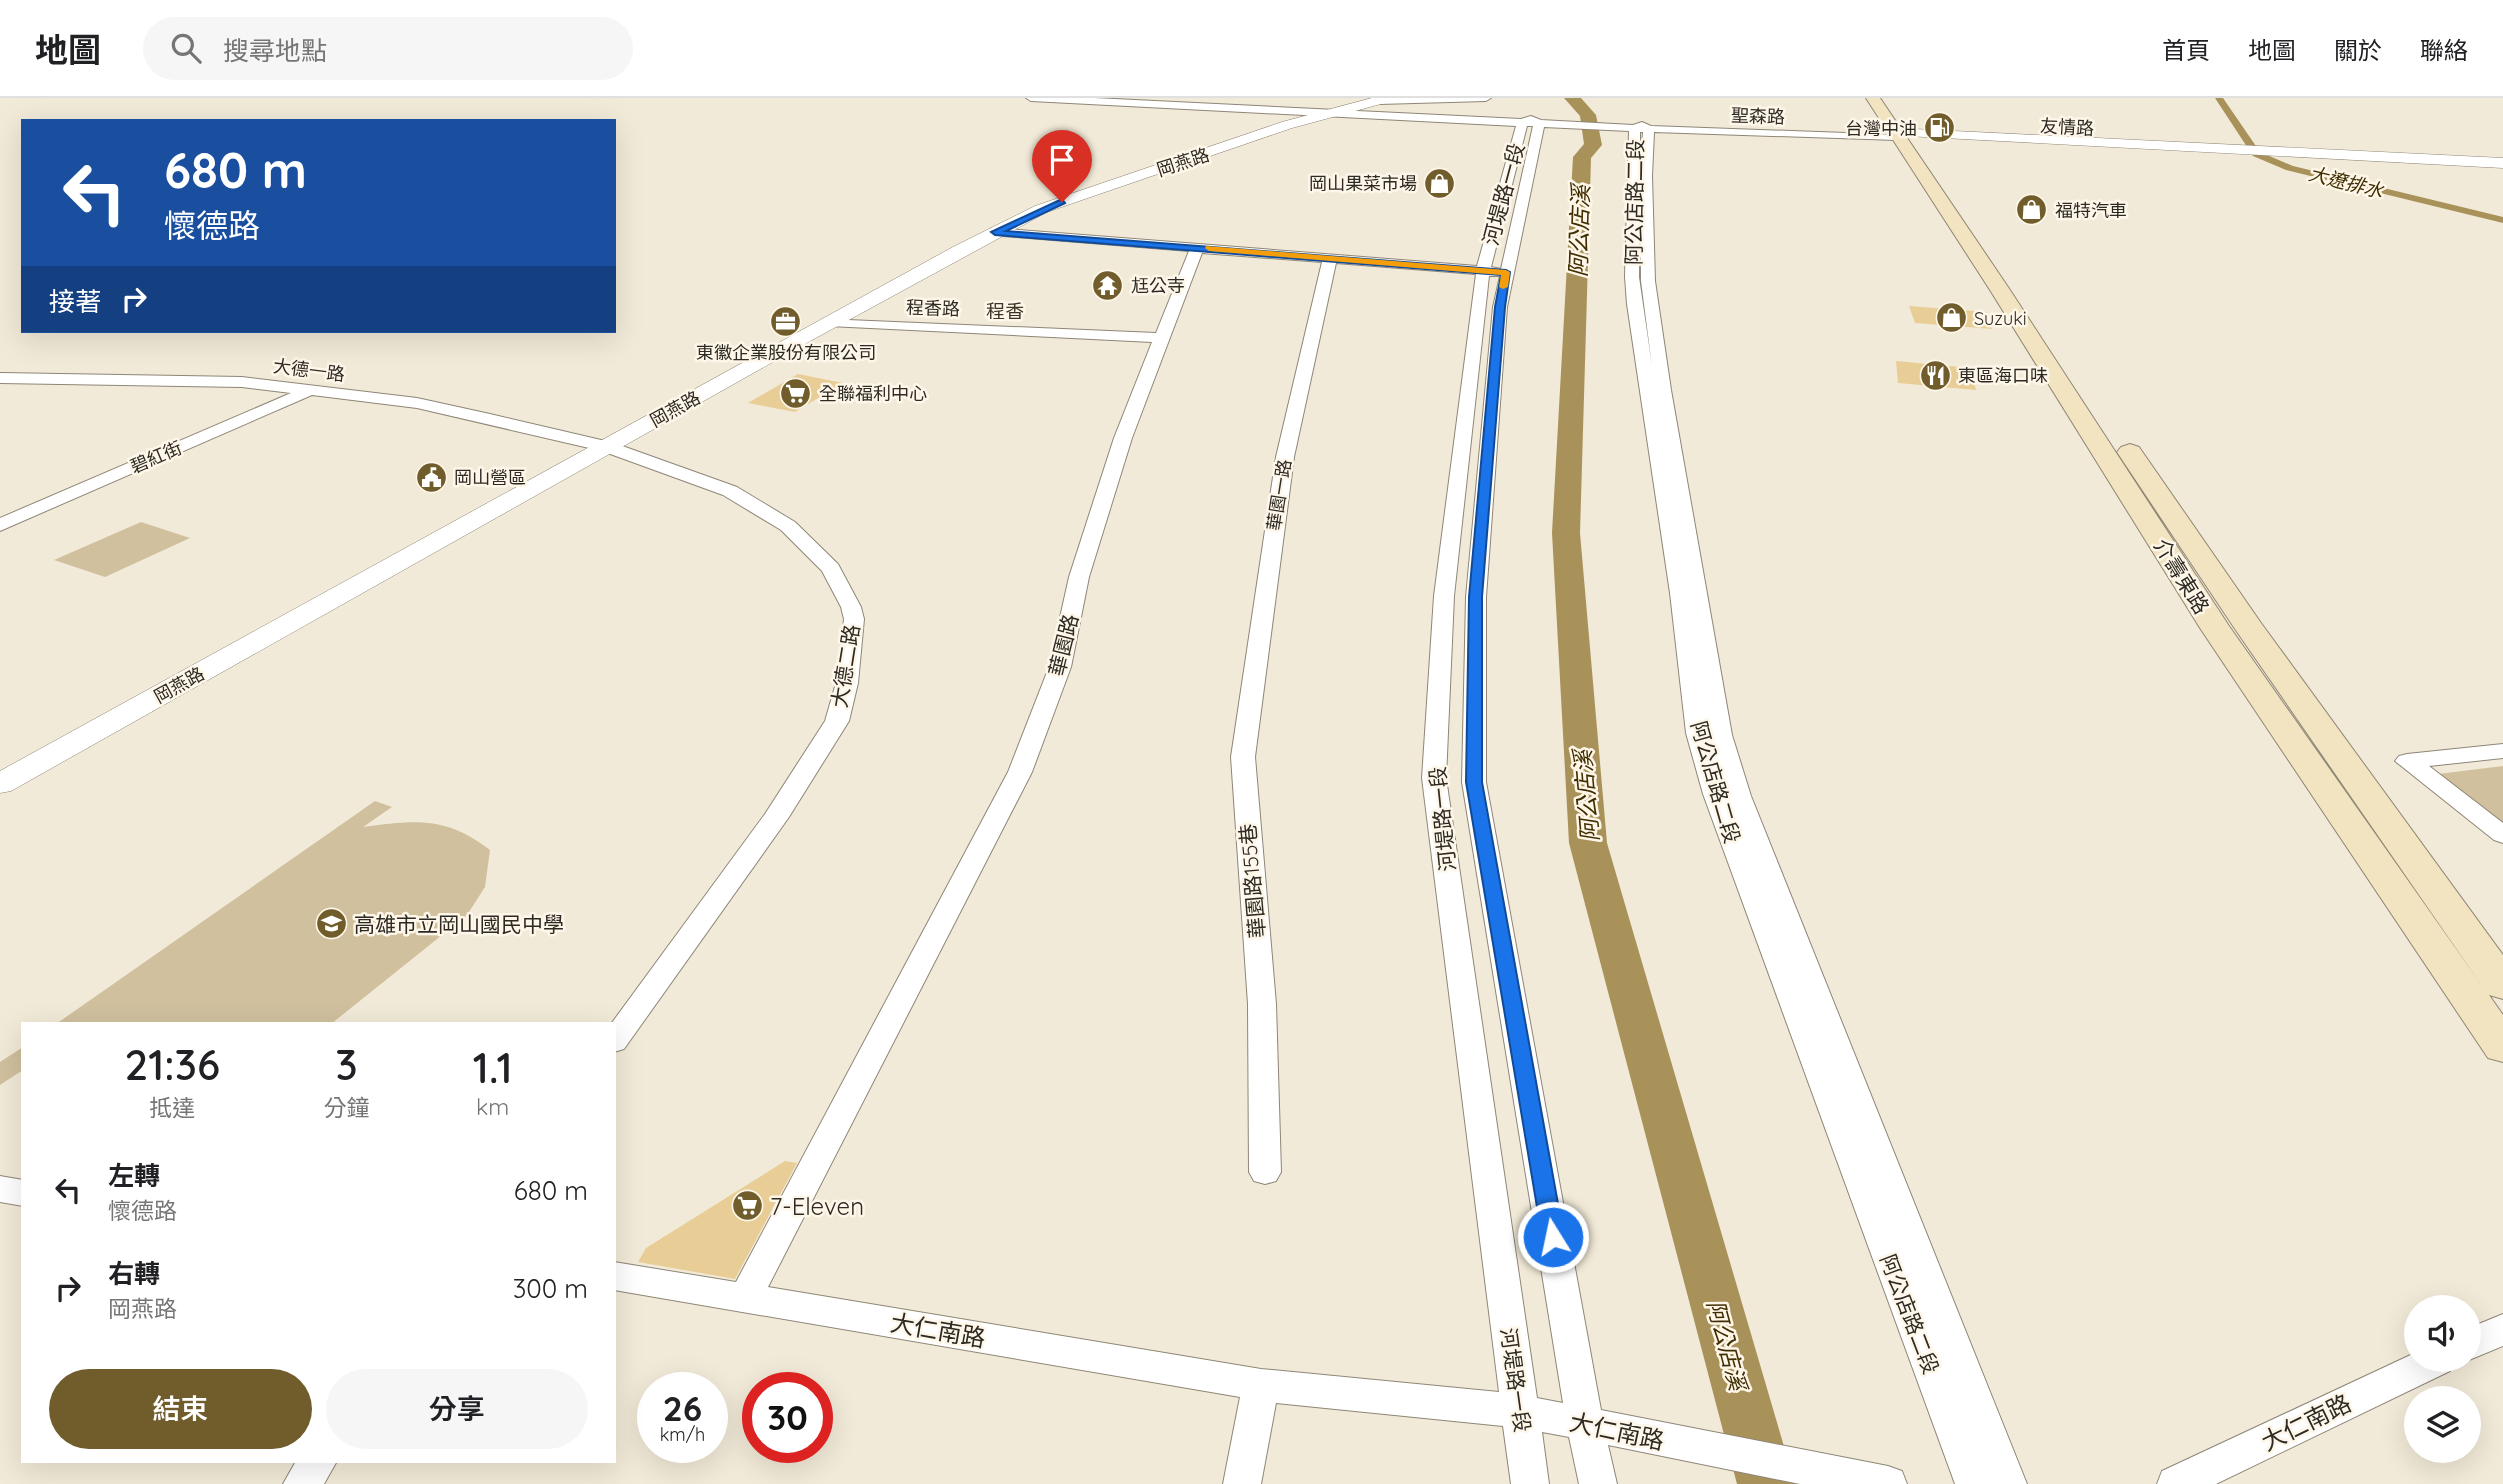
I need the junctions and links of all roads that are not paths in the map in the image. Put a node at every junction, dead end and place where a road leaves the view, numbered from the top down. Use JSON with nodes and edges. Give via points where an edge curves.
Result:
{"nodes":[{"id":1,"x":1031,"y":98,"type":"edge"},
{"id":2,"x":1139,"y":98,"type":"edge"},
{"id":3,"x":1486,"y":98,"type":"edge"},
{"id":4,"x":1873,"y":98,"type":"edge"},
{"id":5,"x":1890,"y":98,"type":"edge"},
{"id":6,"x":1383,"y":100,"type":"edge"},
{"id":7,"x":1349,"y":108,"type":"junction"},
{"id":8,"x":1331,"y":114,"type":"junction"},
{"id":9,"x":1539,"y":122,"type":"junction"},
{"id":10,"x":1635,"y":127,"type":"junction"},
{"id":11,"x":1904,"y":135,"type":"junction"},
{"id":12,"x":2503,"y":166,"type":"edge"},
{"id":13,"x":995,"y":232,"type":"junction"},
{"id":14,"x":1197,"y":247,"type":"junction"},
{"id":15,"x":1329,"y":258,"type":"junction"},
{"id":16,"x":1494,"y":272,"type":"junction"},
{"id":17,"x":829,"y":322,"type":"junction"},
{"id":18,"x":1163,"y":338,"type":"junction"},
{"id":19,"x":0,"y":378,"type":"edge"},
{"id":20,"x":311,"y":390,"type":"junction"},
{"id":21,"x":608,"y":447,"type":"junction"},
{"id":22,"x":0,"y":524,"type":"edge"},
{"id":23,"x":2215,"y":628,"type":"junction"},
{"id":24,"x":2250,"y":629,"type":"junction"},
{"id":25,"x":2503,"y":751,"type":"edge"},
{"id":26,"x":1242,"y":757,"type":"joint"},
{"id":27,"x":0,"y":785,"type":"edge"},
{"id":28,"x":2503,"y":835,"type":"edge"},
{"id":29,"x":2503,"y":985,"type":"edge"},
{"id":30,"x":616,"y":1039,"type":"edge"},
{"id":31,"x":2503,"y":1047,"type":"edge"},
{"id":32,"x":1265,"y":1172,"type":"dead end"},
{"id":33,"x":0,"y":1189,"type":"edge"},
{"id":34,"x":21,"y":1193,"type":"edge"},
{"id":35,"x":616,"y":1276,"type":"edge"},
{"id":36,"x":745,"y":1298,"type":"junction"},
{"id":37,"x":2503,"y":1329,"type":"edge"},
{"id":38,"x":2481,"y":1339,"type":"edge"},
{"id":39,"x":2412,"y":1372,"type":"edge"},
{"id":40,"x":1261,"y":1385,"type":"junction"},
{"id":41,"x":1521,"y":1411,"type":"junction"},
{"id":42,"x":1585,"y":1425,"type":"junction"},
{"id":43,"x":317,"y":1463,"type":"edge"},
{"id":44,"x":302,"y":1484,"type":"edge"},
{"id":45,"x":1242,"y":1484,"type":"edge"},
{"id":46,"x":1530,"y":1484,"type":"edge"},
{"id":47,"x":1598,"y":1484,"type":"edge"},
{"id":48,"x":1888,"y":1484,"type":"edge"},
{"id":49,"x":1974,"y":1484,"type":"edge"},
{"id":50,"x":2008,"y":1484,"type":"edge"},
{"id":51,"x":2176,"y":1484,"type":"edge"}],
"edges":[{"from":1,"to":8,"type":"street","name":"聖森路"},
{"from":2,"to":7,"type":"street","name":"聖森路"},
{"from":3,"to":6,"type":"street","name":"岡燕路"},
{"from":4,"to":11,"type":"main road","name":"介壽東路"},
{"from":5,"to":11,"type":"main road","name":"介壽東路"},
{"from":6,"to":7,"type":"street","name":"岡燕路"},
{"from":7,"to":8,"type":"street","name":"岡燕路"},
{"from":7,"to":9,"type":"street","name":"聖森路"},
{"from":8,"to":9,"type":"street","name":"聖森路"},
{"from":8,"to":13,"type":"street","name":"岡燕路","via":[[1094,190]]},
{"from":9,"to":10,"type":"street","name":"聖森路"},
{"from":9,"to":16,"type":"street","name":"河堤路一段"},
{"from":10,"to":11,"type":"street","name":"聖森路"},
{"from":10,"to":49,"type":"street","name":"阿公店路二段","via":[[1634,304],[1698,733],[1748,884]]},
{"from":10,"to":50,"type":"street","name":"阿公店路二段","via":[[1646,176],[1648,281],[1720,735],[1739,796]]},
{"from":11,"to":12,"type":"street","name":"友情路"},
{"from":11,"to":23,"type":"main road","name":"介壽東路"},
{"from":11,"to":24,"type":"main road","name":"介壽東路"},
{"from":13,"to":14,"type":"street"},
{"from":13,"to":17,"type":"street","name":"岡燕路"},
{"from":14,"to":15,"type":"street"},
{"from":14,"to":18,"type":"street","name":"華園路"},
{"from":15,"to":16,"type":"street"},
{"from":15,"to":26,"type":"street","name":"華園一路","via":[[1285,457]]},
{"from":16,"to":41,"type":"street","name":"河堤路一段","via":[[1444,596],[1434,778]]},
{"from":16,"to":42,"type":"street","name":"河堤路一段","via":[[1500,307],[1476,597],[1474,782]]},
{"from":17,"to":18,"type":"street","name":"程香路"},
{"from":17,"to":21,"type":"street","name":"岡燕路"},
{"from":18,"to":36,"type":"street","name":"華園路","via":[[1123,438],[1079,577],[1060,667],[1020,772]]},
{"from":19,"to":20,"type":"street","name":"大德一路","via":[[242,382]]},
{"from":20,"to":21,"type":"street","name":"大德一路","via":[[417,403]]},
{"from":20,"to":22,"type":"street","name":"碧紅街"},
{"from":21,"to":27,"type":"street","name":"岡燕路"},
{"from":21,"to":30,"type":"street","name":"大德二路","via":[[730,491],[788,526],[831,568],[854,619],[847,683],[836,721],[776,817]]},
{"from":23,"to":24,"type":"main road"},
{"from":23,"to":31,"type":"main road","name":"介壽東路"},
{"from":24,"to":29,"type":"main road","name":"介壽東路"},
{"from":25,"to":28,"type":"street","via":[[2407,761]]},
{"from":26,"to":32,"type":"street","name":"華園路155巷","via":[[1262,1004]]},
{"from":33,"to":34,"type":"street"},
{"from":35,"to":36,"type":"street","name":"大仁南路"},
{"from":36,"to":40,"type":"street","name":"大仁南路"},
{"from":37,"to":38,"type":"street"},
{"from":39,"to":51,"type":"street","name":"大仁南路"},
{"from":40,"to":41,"type":"street","name":"大仁南路"},
{"from":40,"to":45,"type":"street"},
{"from":41,"to":42,"type":"street","name":"大仁南路"},
{"from":41,"to":46,"type":"street","name":"河堤路一段"},
{"from":42,"to":47,"type":"street","name":"河堤路一段"},
{"from":42,"to":48,"type":"street","name":"大仁南路"},
{"from":43,"to":44,"type":"street"}]}
